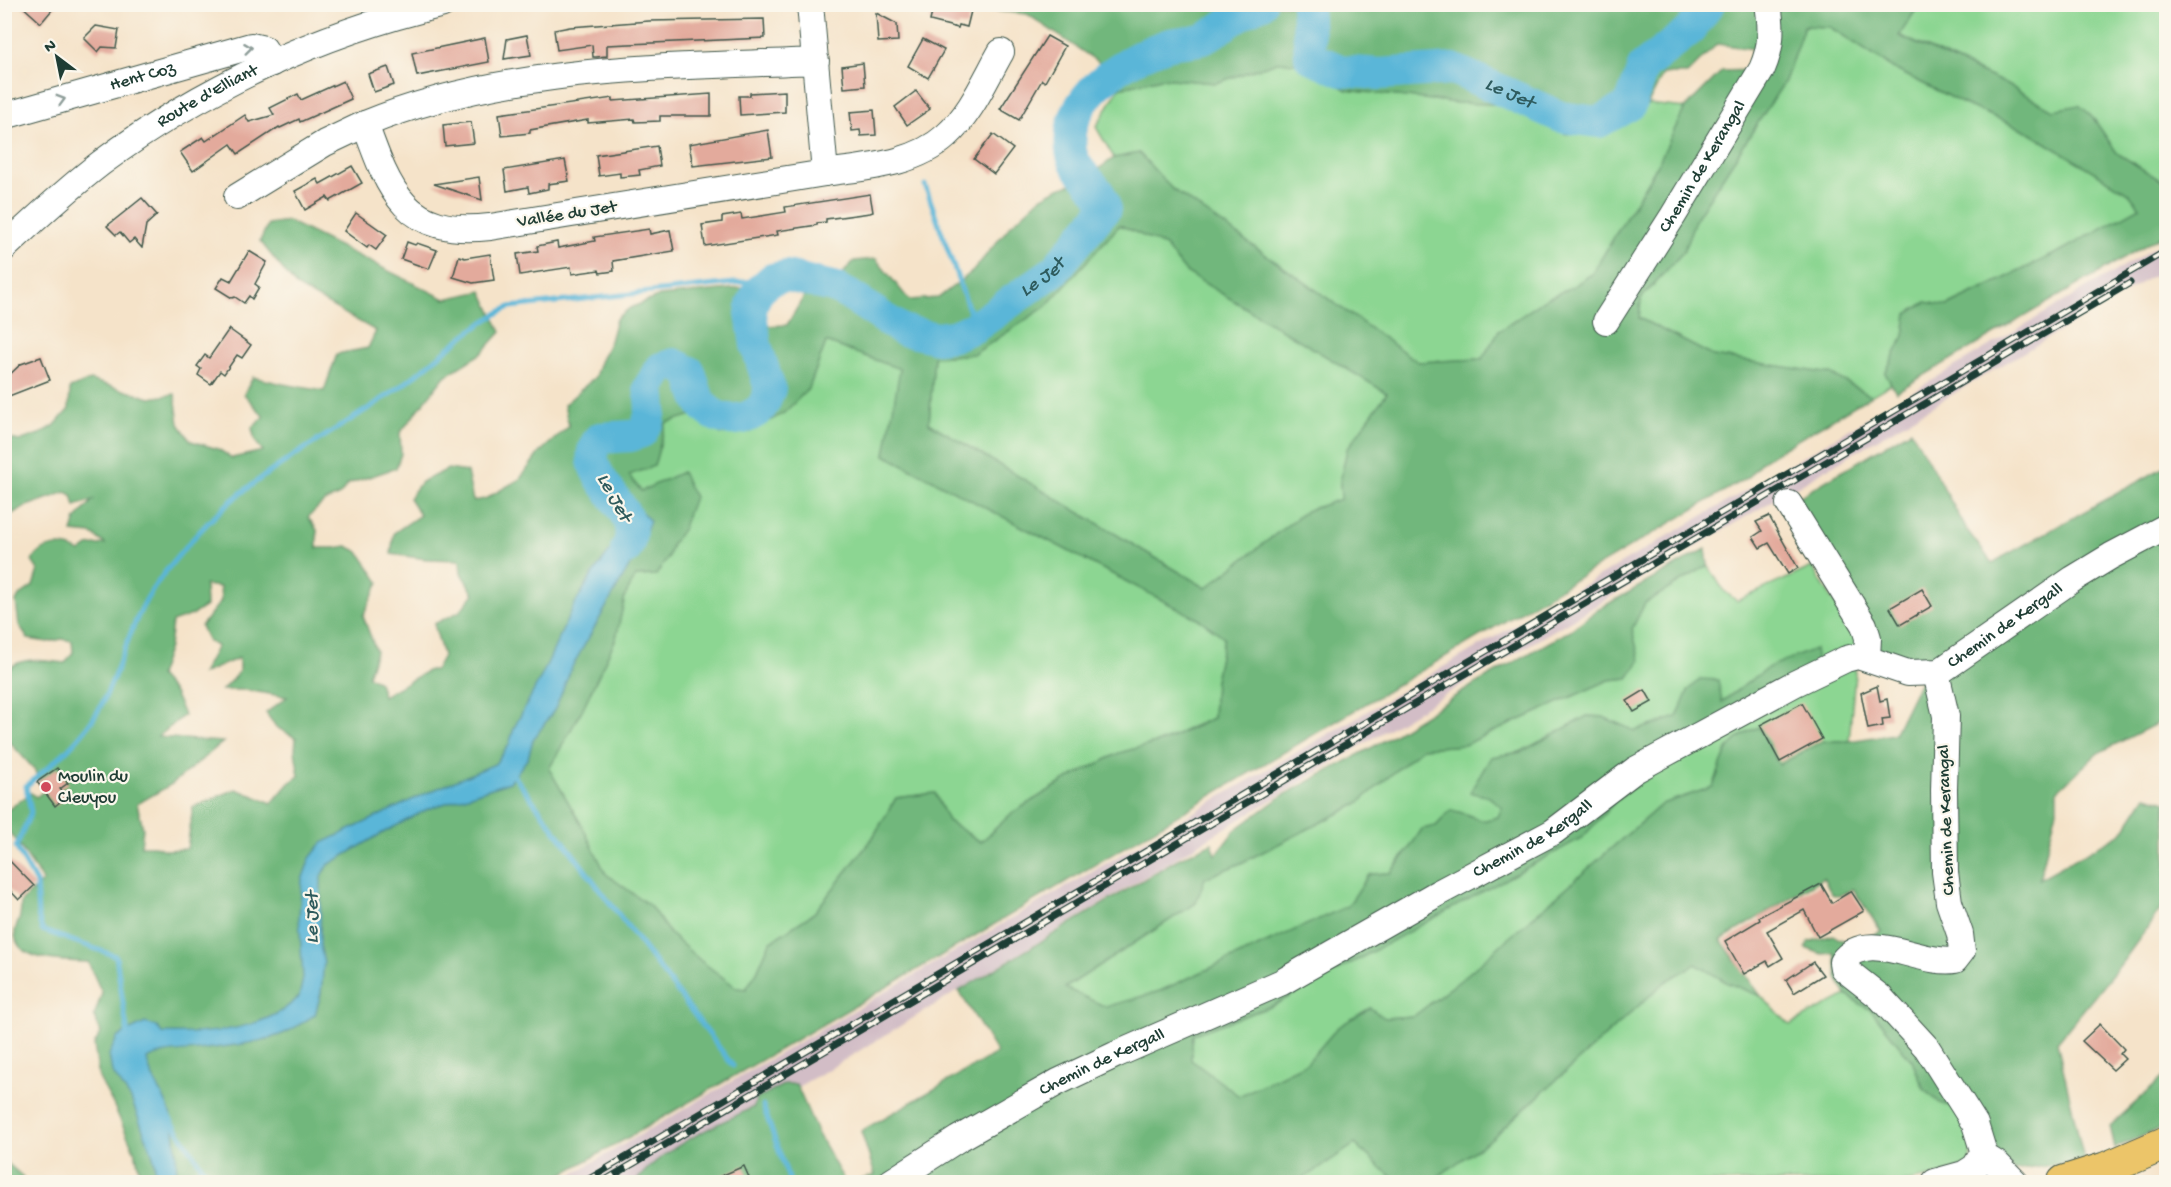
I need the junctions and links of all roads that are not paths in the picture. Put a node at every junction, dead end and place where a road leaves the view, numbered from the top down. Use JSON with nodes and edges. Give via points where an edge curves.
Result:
{"nodes":[{"id":1,"x":443,"y":4,"type":"edge"},
{"id":2,"x":810,"y":4,"type":"edge"},
{"id":3,"x":1768,"y":4,"type":"edge"},
{"id":4,"x":1001,"y":52,"type":"dead end"},
{"id":5,"x":816,"y":61,"type":"junction"},
{"id":6,"x":272,"y":63,"type":"junction"},
{"id":7,"x":4,"y":116,"type":"edge"},
{"id":8,"x":365,"y":124,"type":"junction"},
{"id":9,"x":825,"y":173,"type":"junction"},
{"id":10,"x":237,"y":197,"type":"dead end"},
{"id":11,"x":4,"y":248,"type":"edge"},
{"id":12,"x":1606,"y":321,"type":"dead end"},
{"id":13,"x":1790,"y":504,"type":"dead end"},
{"id":14,"x":2166,"y":527,"type":"edge"},
{"id":15,"x":1867,"y":658,"type":"junction"},
{"id":16,"x":1936,"y":673,"type":"junction"},
{"id":17,"x":2166,"y":1143,"type":"edge"},
{"id":18,"x":1982,"y":1155,"type":"junction"},
{"id":19,"x":2166,"y":1162,"type":"edge"},
{"id":20,"x":891,"y":1182,"type":"edge"},
{"id":21,"x":1935,"y":1182,"type":"edge"},
{"id":22,"x":2015,"y":1182,"type":"edge"},
{"id":23,"x":2064,"y":1182,"type":"edge"},
{"id":24,"x":2124,"y":1182,"type":"edge"}],
"edges":[{"from":1,"to":6,"type":"street","name":"Route d'Elliant","via":[[348,32]]},
{"from":2,"to":5,"type":"street"},
{"from":3,"to":12,"type":"street","name":"Chemin de Kerangal","via":[[1772,34],[1762,69]]},
{"from":4,"to":9,"type":"street","name":"Vallée du Jet","via":[[966,113],[940,141],[894,162]]},
{"from":5,"to":8,"type":"street","via":[[565,74],[444,98]]},
{"from":5,"to":9,"type":"street"},
{"from":7,"to":6,"type":"street","name":"Hent Coz","one_way":true,"via":[[251,46],[264,50]]},
{"from":6,"to":11,"type":"street","name":"Route d'Elliant","via":[[200,98],[156,125],[101,163]]},
{"from":8,"to":9,"type":"street","name":"Vallée du Jet","via":[[394,194],[423,218],[458,228],[490,227]]},
{"from":8,"to":10,"type":"street","via":[[308,152]]},
{"from":13,"to":15,"type":"street","via":[[1864,625]]},
{"from":14,"to":16,"type":"street","name":"Chemin de Kergall","via":[[2073,579]]},
{"from":15,"to":16,"type":"street","name":"Chemin de Kergall","via":[[1908,673]]},
{"from":15,"to":20,"type":"street","name":"Chemin de Kergall","via":[[1846,659],[1730,718],[1635,770],[1553,832],[1282,982],[1058,1082]]},
{"from":16,"to":18,"type":"street","name":"Chemin de Kerangal","via":[[1946,716],[1945,872],[1962,951],[1955,960],[1943,962],[1886,947],[1865,948],[1848,953],[1842,962],[1843,968],[1880,997],[1927,1048],[1975,1124]]},
{"from":17,"to":23,"type":"main road"},
{"from":18,"to":21,"type":"street","via":[[1975,1167],[1964,1174]]},
{"from":18,"to":22,"type":"street"},
{"from":19,"to":24,"type":"main road"}]}
